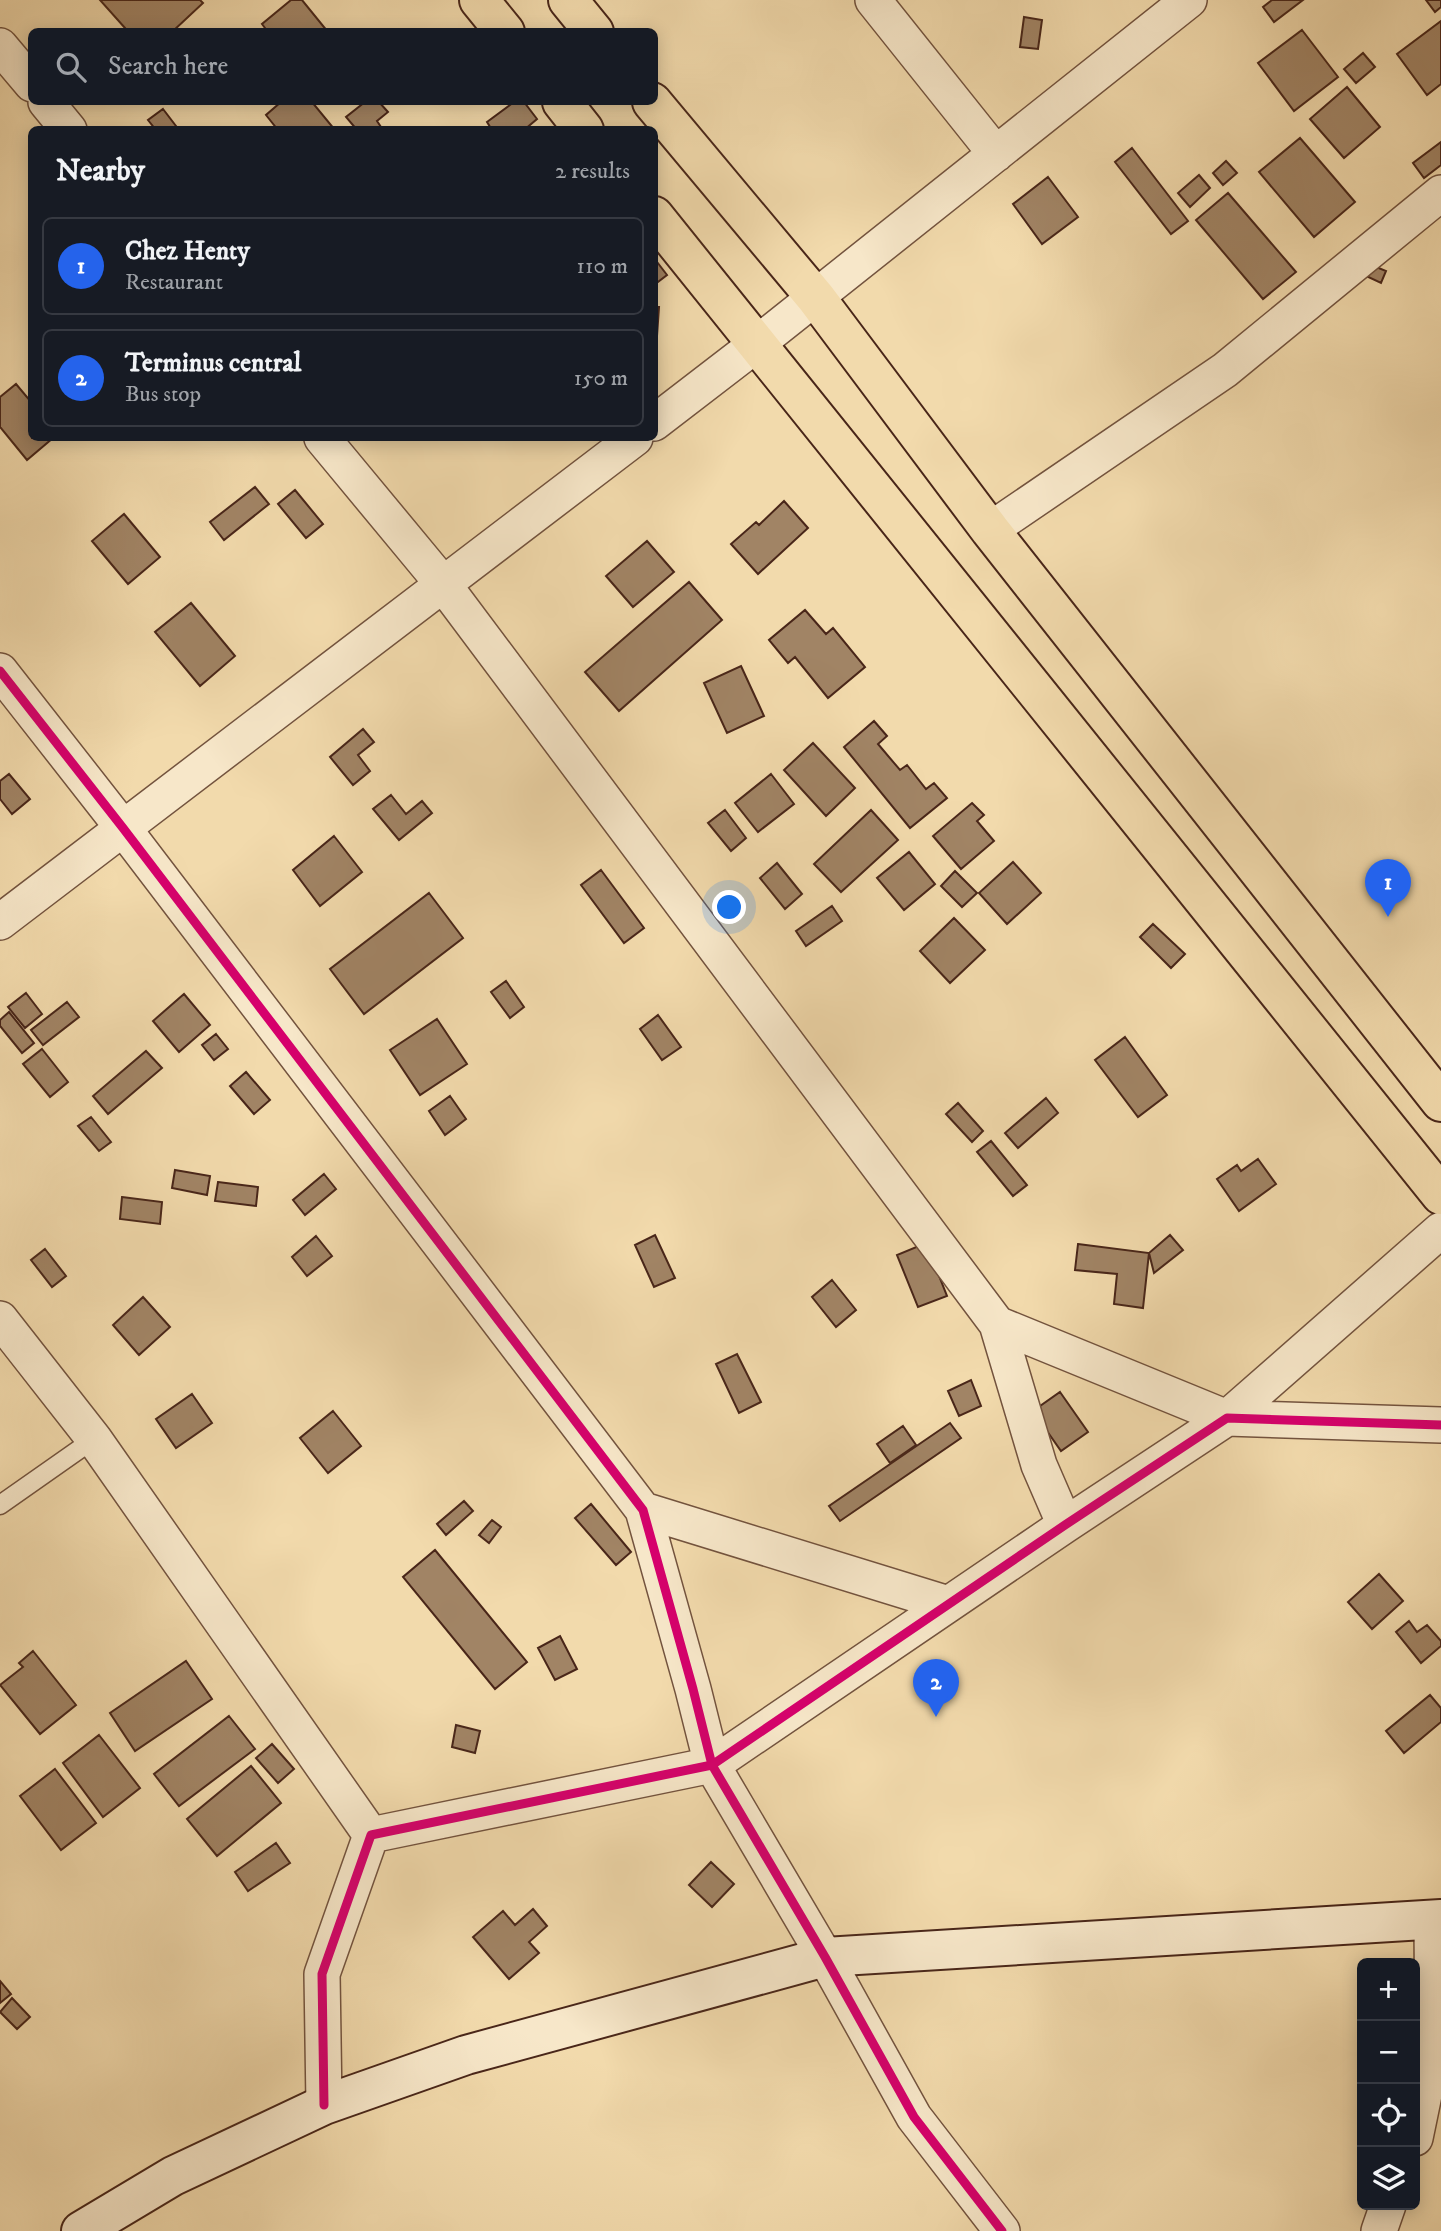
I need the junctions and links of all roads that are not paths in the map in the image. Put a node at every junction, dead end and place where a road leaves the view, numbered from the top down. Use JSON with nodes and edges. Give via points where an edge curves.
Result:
{"nodes":[{"id":1,"x":479,"y":0,"type":"edge"},
{"id":2,"x":568,"y":0,"type":"edge"},
{"id":3,"x":873,"y":0,"type":"edge"},
{"id":4,"x":1189,"y":0,"type":"edge"},
{"id":5,"x":502,"y":28,"type":"edge"},
{"id":6,"x":591,"y":28,"type":"edge"},
{"id":7,"x":0,"y":46,"type":"edge"},
{"id":8,"x":28,"y":79,"type":"edge"},
{"id":9,"x":48,"y":105,"type":"edge"},
{"id":10,"x":564,"y":105,"type":"edge"},
{"id":11,"x":655,"y":105,"type":"edge"},
{"id":12,"x":66,"y":126,"type":"edge"},
{"id":13,"x":581,"y":126,"type":"edge"},
{"id":14,"x":996,"y":154,"type":"junction"},
{"id":15,"x":1441,"y":193,"type":"edge"},
{"id":16,"x":658,"y":221,"type":"edge"},
{"id":17,"x":816,"y":298,"type":"junction"},
{"id":18,"x":758,"y":344,"type":"junction"},
{"id":19,"x":658,"y":420,"type":"edge"},
{"id":20,"x":324,"y":441,"type":"edge"},
{"id":21,"x":631,"y":441,"type":"edge"},
{"id":22,"x":990,"y":530,"type":"junction"},
{"id":23,"x":443,"y":584,"type":"junction"},
{"id":24,"x":0,"y":671,"type":"edge"},
{"id":25,"x":123,"y":828,"type":"junction"},
{"id":26,"x":0,"y":922,"type":"edge"},
{"id":27,"x":1441,"y":1102,"type":"edge"},
{"id":28,"x":1441,"y":1195,"type":"edge"},
{"id":29,"x":1441,"y":1230,"type":"edge"},
{"id":30,"x":0,"y":1319,"type":"edge"},
{"id":31,"x":997,"y":1324,"type":"junction"},
{"id":32,"x":1227,"y":1418,"type":"junction"},
{"id":33,"x":1441,"y":1425,"type":"edge"},
{"id":34,"x":94,"y":1439,"type":"junction"},
{"id":35,"x":0,"y":1505,"type":"edge"},
{"id":36,"x":643,"y":1510,"type":"junction"},
{"id":37,"x":1065,"y":1525,"type":"junction"},
{"id":38,"x":948,"y":1604,"type":"junction"},
{"id":39,"x":712,"y":1766,"type":"junction"},
{"id":40,"x":372,"y":1835,"type":"junction"},
{"id":41,"x":1436,"y":1920,"type":"edge"},
{"id":42,"x":825,"y":1957,"type":"junction"},
{"id":43,"x":1437,"y":2057,"type":"edge"},
{"id":44,"x":324,"y":2105,"type":"junction"},
{"id":45,"x":1420,"y":2119,"type":"edge"},
{"id":46,"x":1386,"y":2210,"type":"edge"},
{"id":47,"x":81,"y":2231,"type":"edge"},
{"id":48,"x":1002,"y":2231,"type":"edge"},
{"id":49,"x":1379,"y":2231,"type":"edge"}],
"edges":[{"from":1,"to":5,"type":"main road"},
{"from":2,"to":6,"type":"main road"},
{"from":3,"to":14,"type":"street"},
{"from":4,"to":14,"type":"street"},
{"from":7,"to":8,"type":"street"},
{"from":9,"to":12,"type":"street"},
{"from":10,"to":13,"type":"main road"},
{"from":11,"to":17,"type":"main road"},
{"from":14,"to":17,"type":"street"},
{"from":15,"to":22,"type":"street","via":[[1225,370]]},
{"from":16,"to":18,"type":"main road"},
{"from":17,"to":18,"type":"street"},
{"from":17,"to":22,"type":"main road"},
{"from":18,"to":19,"type":"street"},
{"from":18,"to":28,"type":"main road"},
{"from":20,"to":23,"type":"street"},
{"from":21,"to":23,"type":"street"},
{"from":22,"to":27,"type":"main road"},
{"from":23,"to":25,"type":"street"},
{"from":23,"to":31,"type":"street"},
{"from":24,"to":25,"type":"street"},
{"from":25,"to":26,"type":"street"},
{"from":25,"to":36,"type":"street"},
{"from":29,"to":32,"type":"street"},
{"from":30,"to":34,"type":"street"},
{"from":31,"to":32,"type":"street"},
{"from":31,"to":37,"type":"street","via":[[1038,1465]]},
{"from":32,"to":33,"type":"street"},
{"from":32,"to":37,"type":"street"},
{"from":34,"to":35,"type":"lane"},
{"from":34,"to":40,"type":"street"},
{"from":36,"to":38,"type":"street"},
{"from":36,"to":39,"type":"street"},
{"from":37,"to":38,"type":"street"},
{"from":38,"to":39,"type":"street"},
{"from":39,"to":40,"type":"street"},
{"from":39,"to":42,"type":"street"},
{"from":40,"to":44,"type":"street","via":[[321,1974]]},
{"from":41,"to":42,"type":"street"},
{"from":41,"to":43,"type":"street"},
{"from":42,"to":44,"type":"street","via":[[466,2054]]},
{"from":42,"to":48,"type":"street","via":[[914,2117]]},
{"from":43,"to":45,"type":"street"},
{"from":44,"to":47,"type":"street","via":[[173,2176]]},
{"from":46,"to":49,"type":"street"}]}
